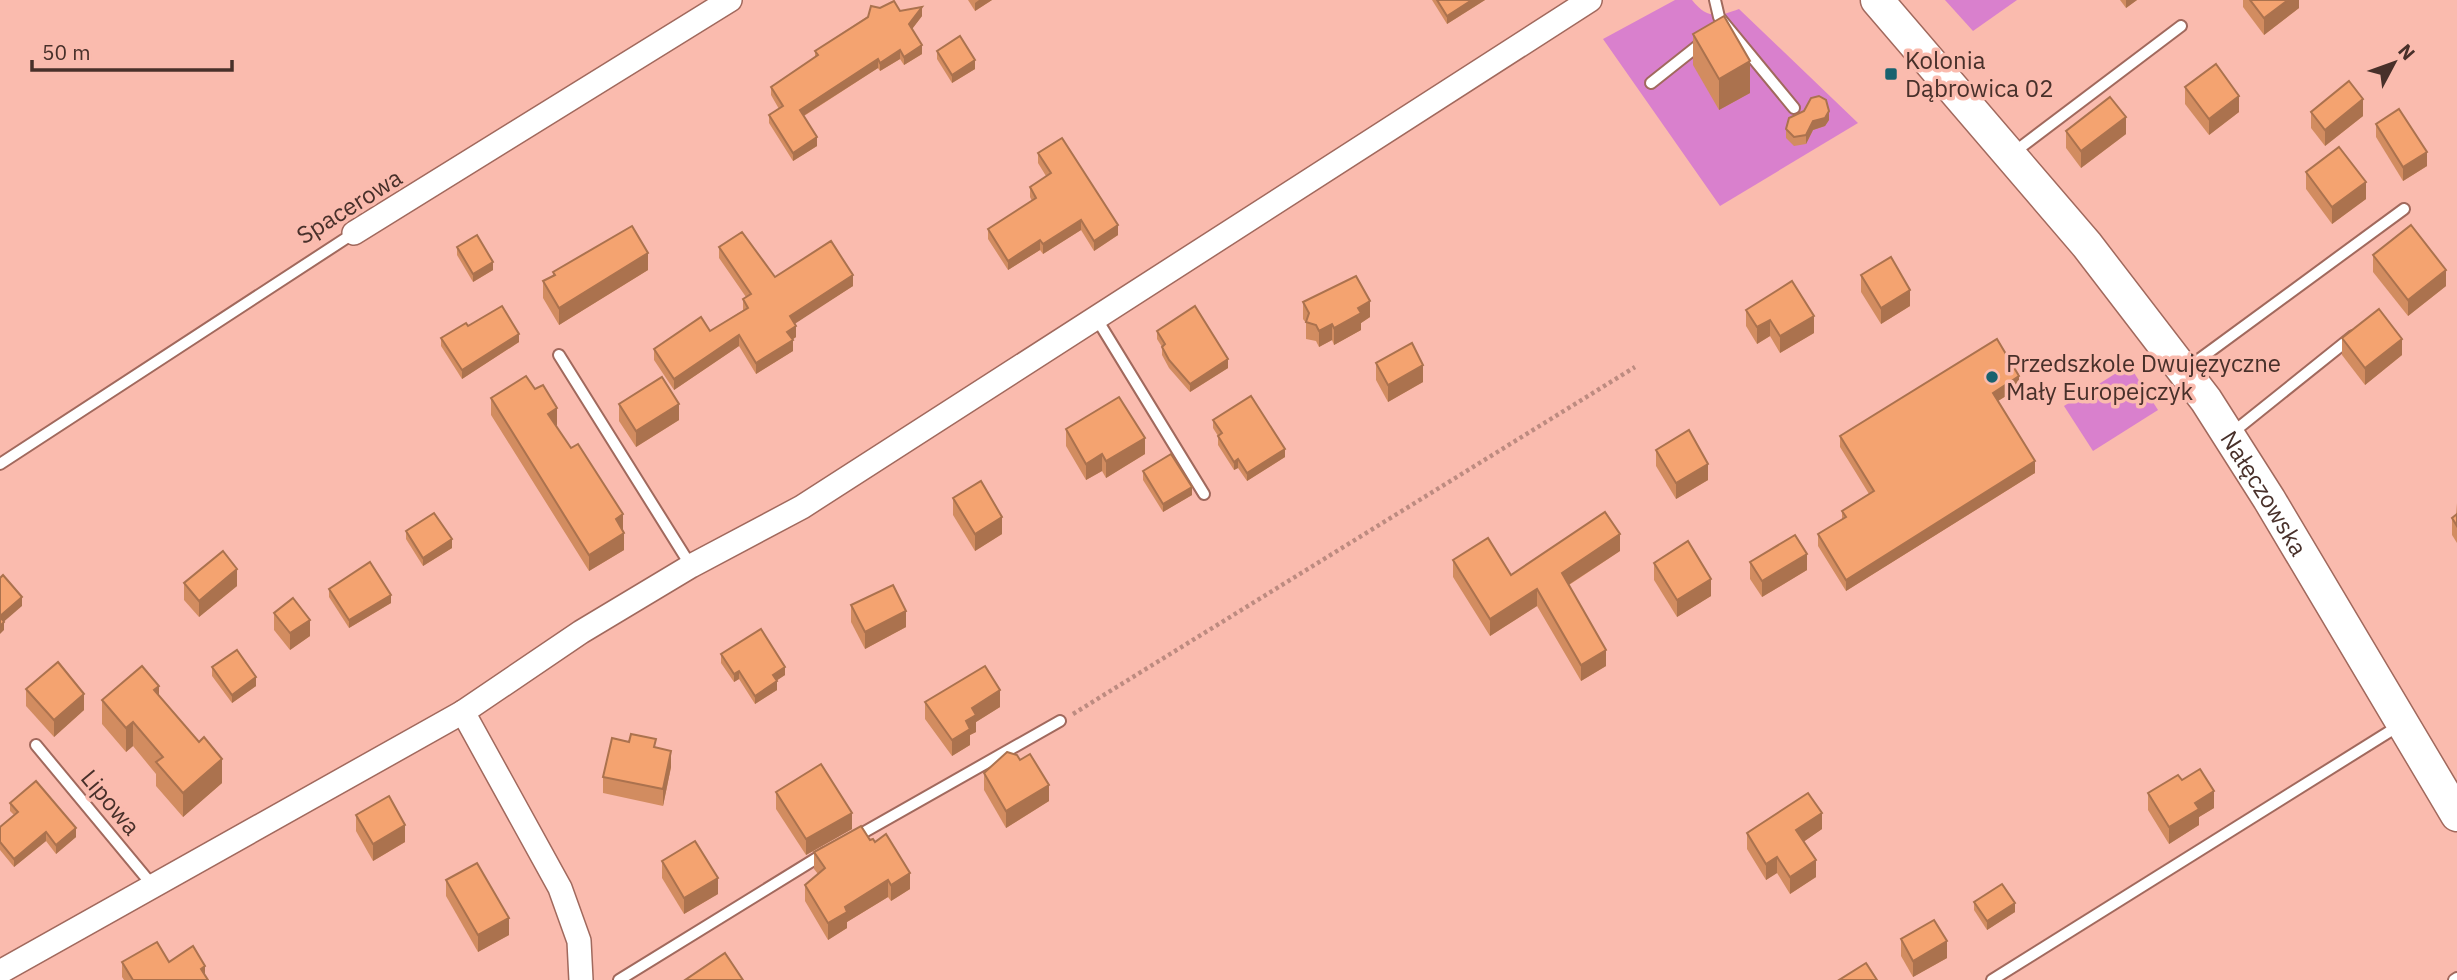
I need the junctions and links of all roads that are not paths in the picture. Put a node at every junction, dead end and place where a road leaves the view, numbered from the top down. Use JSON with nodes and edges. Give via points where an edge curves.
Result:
{"nodes":[{"id":1,"x":730,"y":0,"type":"edge"},
{"id":2,"x":1590,"y":0,"type":"edge"},
{"id":3,"x":1715,"y":0,"type":"edge"},
{"id":4,"x":1877,"y":0,"type":"edge"},
{"id":5,"x":1725,"y":24,"type":"junction"},
{"id":6,"x":2181,"y":26,"type":"dead end"},
{"id":7,"x":1651,"y":83,"type":"dead end"},
{"id":8,"x":1794,"y":108,"type":"dead end"},
{"id":9,"x":2010,"y":154,"type":"junction"},
{"id":10,"x":2404,"y":209,"type":"dead end"},
{"id":11,"x":354,"y":233,"type":"joint"},
{"id":12,"x":1095,"y":316,"type":"junction"},
{"id":13,"x":2363,"y":329,"type":"edge"},
{"id":14,"x":559,"y":355,"type":"dead end"},
{"id":15,"x":2184,"y":371,"type":"junction"},
{"id":16,"x":2229,"y":435,"type":"junction"},
{"id":17,"x":0,"y":464,"type":"edge"},
{"id":18,"x":1204,"y":494,"type":"dead end"},
{"id":19,"x":691,"y":566,"type":"junction"},
{"id":20,"x":463,"y":712,"type":"junction"},
{"id":21,"x":1060,"y":721,"type":"road end"},
{"id":22,"x":2402,"y":723,"type":"junction"},
{"id":23,"x":36,"y":745,"type":"dead end"},
{"id":24,"x":2457,"y":815,"type":"edge"},
{"id":25,"x":153,"y":886,"type":"junction"},
{"id":26,"x":0,"y":972,"type":"edge"},
{"id":27,"x":581,"y":980,"type":"edge"},
{"id":28,"x":619,"y":980,"type":"edge"},
{"id":29,"x":1992,"y":980,"type":"edge"}],
"edges":[{"from":1,"to":11,"type":"street","name":"Spacerowa"},
{"from":2,"to":12,"type":"street"},
{"from":3,"to":5,"type":"lane"},
{"from":4,"to":9,"type":"main road","name":"Nałęczowska"},
{"from":5,"to":7,"type":"lane"},
{"from":5,"to":8,"type":"lane"},
{"from":6,"to":9,"type":"lane"},
{"from":9,"to":15,"type":"main road","name":"Nałęczowska"},
{"from":10,"to":15,"type":"lane"},
{"from":11,"to":17,"type":"lane","name":"Spacerowa"},
{"from":12,"to":18,"type":"lane"},
{"from":12,"to":19,"type":"street","via":[[802,507]]},
{"from":13,"to":16,"type":"lane"},
{"from":14,"to":19,"type":"lane"},
{"from":15,"to":16,"type":"main road","name":"Nałęczowska"},
{"from":16,"to":22,"type":"main road","name":"Nałęczowska"},
{"from":19,"to":20,"type":"street","via":[[520,671]]},
{"from":20,"to":25,"type":"street"},
{"from":20,"to":27,"type":"street","via":[[560,888],[579,942]]},
{"from":21,"to":28,"type":"lane","via":[[791,873]]},
{"from":22,"to":24,"type":"main road","name":"Nałęczowska"},
{"from":22,"to":29,"type":"lane"},
{"from":23,"to":25,"type":"lane","name":"Lipowa"},
{"from":25,"to":26,"type":"street"}]}
